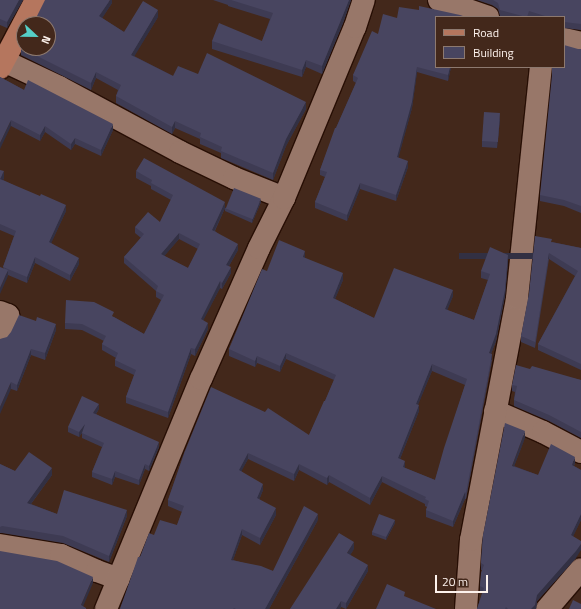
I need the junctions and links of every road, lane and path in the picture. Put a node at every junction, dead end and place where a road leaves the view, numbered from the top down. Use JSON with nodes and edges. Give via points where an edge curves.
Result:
{"nodes":[{"id":1,"x":36,"y":0,"type":"edge"},
{"id":2,"x":364,"y":0,"type":"edge"},
{"id":3,"x":439,"y":0,"type":"edge"},
{"id":4,"x":485,"y":16,"type":"edge"},
{"id":5,"x":2,"y":64,"type":"edge"},
{"id":6,"x":541,"y":68,"type":"edge"},
{"id":7,"x":284,"y":198,"type":"junction"},
{"id":8,"x":0,"y":312,"type":"edge"},
{"id":9,"x":0,"y":333,"type":"edge"},
{"id":10,"x":495,"y":411,"type":"junction"},
{"id":11,"x":581,"y":452,"type":"edge"},
{"id":12,"x":0,"y":545,"type":"edge"},
{"id":13,"x":581,"y":569,"type":"edge"},
{"id":14,"x":119,"y":579,"type":"junction"},
{"id":15,"x":106,"y":609,"type":"edge"},
{"id":16,"x":466,"y":609,"type":"edge"},
{"id":17,"x":547,"y":609,"type":"edge"}],
"edges":[{"from":1,"to":5,"type":"main road"},
{"from":2,"to":7,"type":"street"},
{"from":3,"to":4,"type":"street"},
{"from":5,"to":7,"type":"street","via":[[59,87],[180,152]]},
{"from":6,"to":10,"type":"street","via":[[517,298]]},
{"from":7,"to":14,"type":"street","via":[[204,372]]},
{"from":8,"to":9,"type":"street","via":[[8,315]]},
{"from":10,"to":11,"type":"street"},
{"from":10,"to":16,"type":"street","via":[[471,540]]},
{"from":12,"to":14,"type":"street","via":[[61,555]]},
{"from":13,"to":17,"type":"street"},
{"from":14,"to":15,"type":"street"}]}
